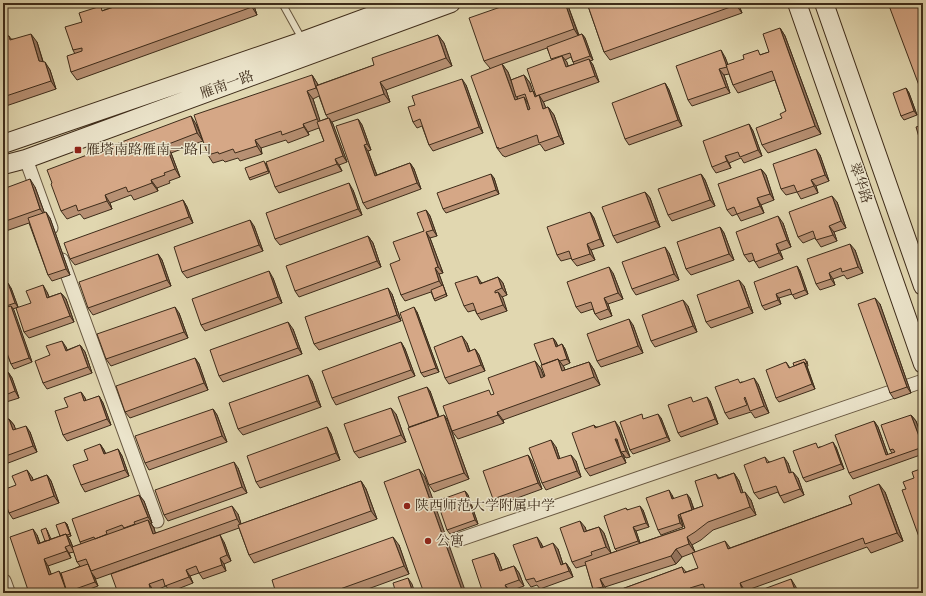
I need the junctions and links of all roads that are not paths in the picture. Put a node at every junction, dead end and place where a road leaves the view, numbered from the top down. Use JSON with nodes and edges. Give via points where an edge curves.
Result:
{"nodes":[{"id":1,"x":282,"y":3,"type":"edge"},
{"id":2,"x":406,"y":3,"type":"edge"},
{"id":3,"x":451,"y":3,"type":"edge"},
{"id":4,"x":797,"y":3,"type":"edge"},
{"id":5,"x":824,"y":3,"type":"edge"},
{"id":6,"x":303,"y":41,"type":"junction"},
{"id":7,"x":3,"y":144,"type":"edge"},
{"id":8,"x":26,"y":159,"type":"junction"},
{"id":9,"x":3,"y":166,"type":"edge"},
{"id":10,"x":923,"y":286,"type":"edge"},
{"id":11,"x":923,"y":364,"type":"edge"},
{"id":12,"x":923,"y":381,"type":"edge"},
{"id":13,"x":157,"y":521,"type":"dead end"},
{"id":14,"x":458,"y":540,"type":"dead end"},
{"id":15,"x":3,"y":582,"type":"edge"},
{"id":16,"x":7,"y":593,"type":"edge"}],
"edges":[{"from":1,"to":6,"type":"lane"},
{"from":2,"to":6,"type":"main road","name":"雁南一路"},
{"from":3,"to":8,"type":"main road","name":"雁南一路"},
{"from":4,"to":11,"type":"main road","name":"翠华路"},
{"from":5,"to":10,"type":"main road","name":"翠华路"},
{"from":6,"to":7,"type":"main road","name":"雁南一路"},
{"from":8,"to":9,"type":"main road","name":"雁南一路"},
{"from":8,"to":13,"type":"street"},
{"from":12,"to":14,"type":"street"},
{"from":15,"to":16,"type":"street"}]}
